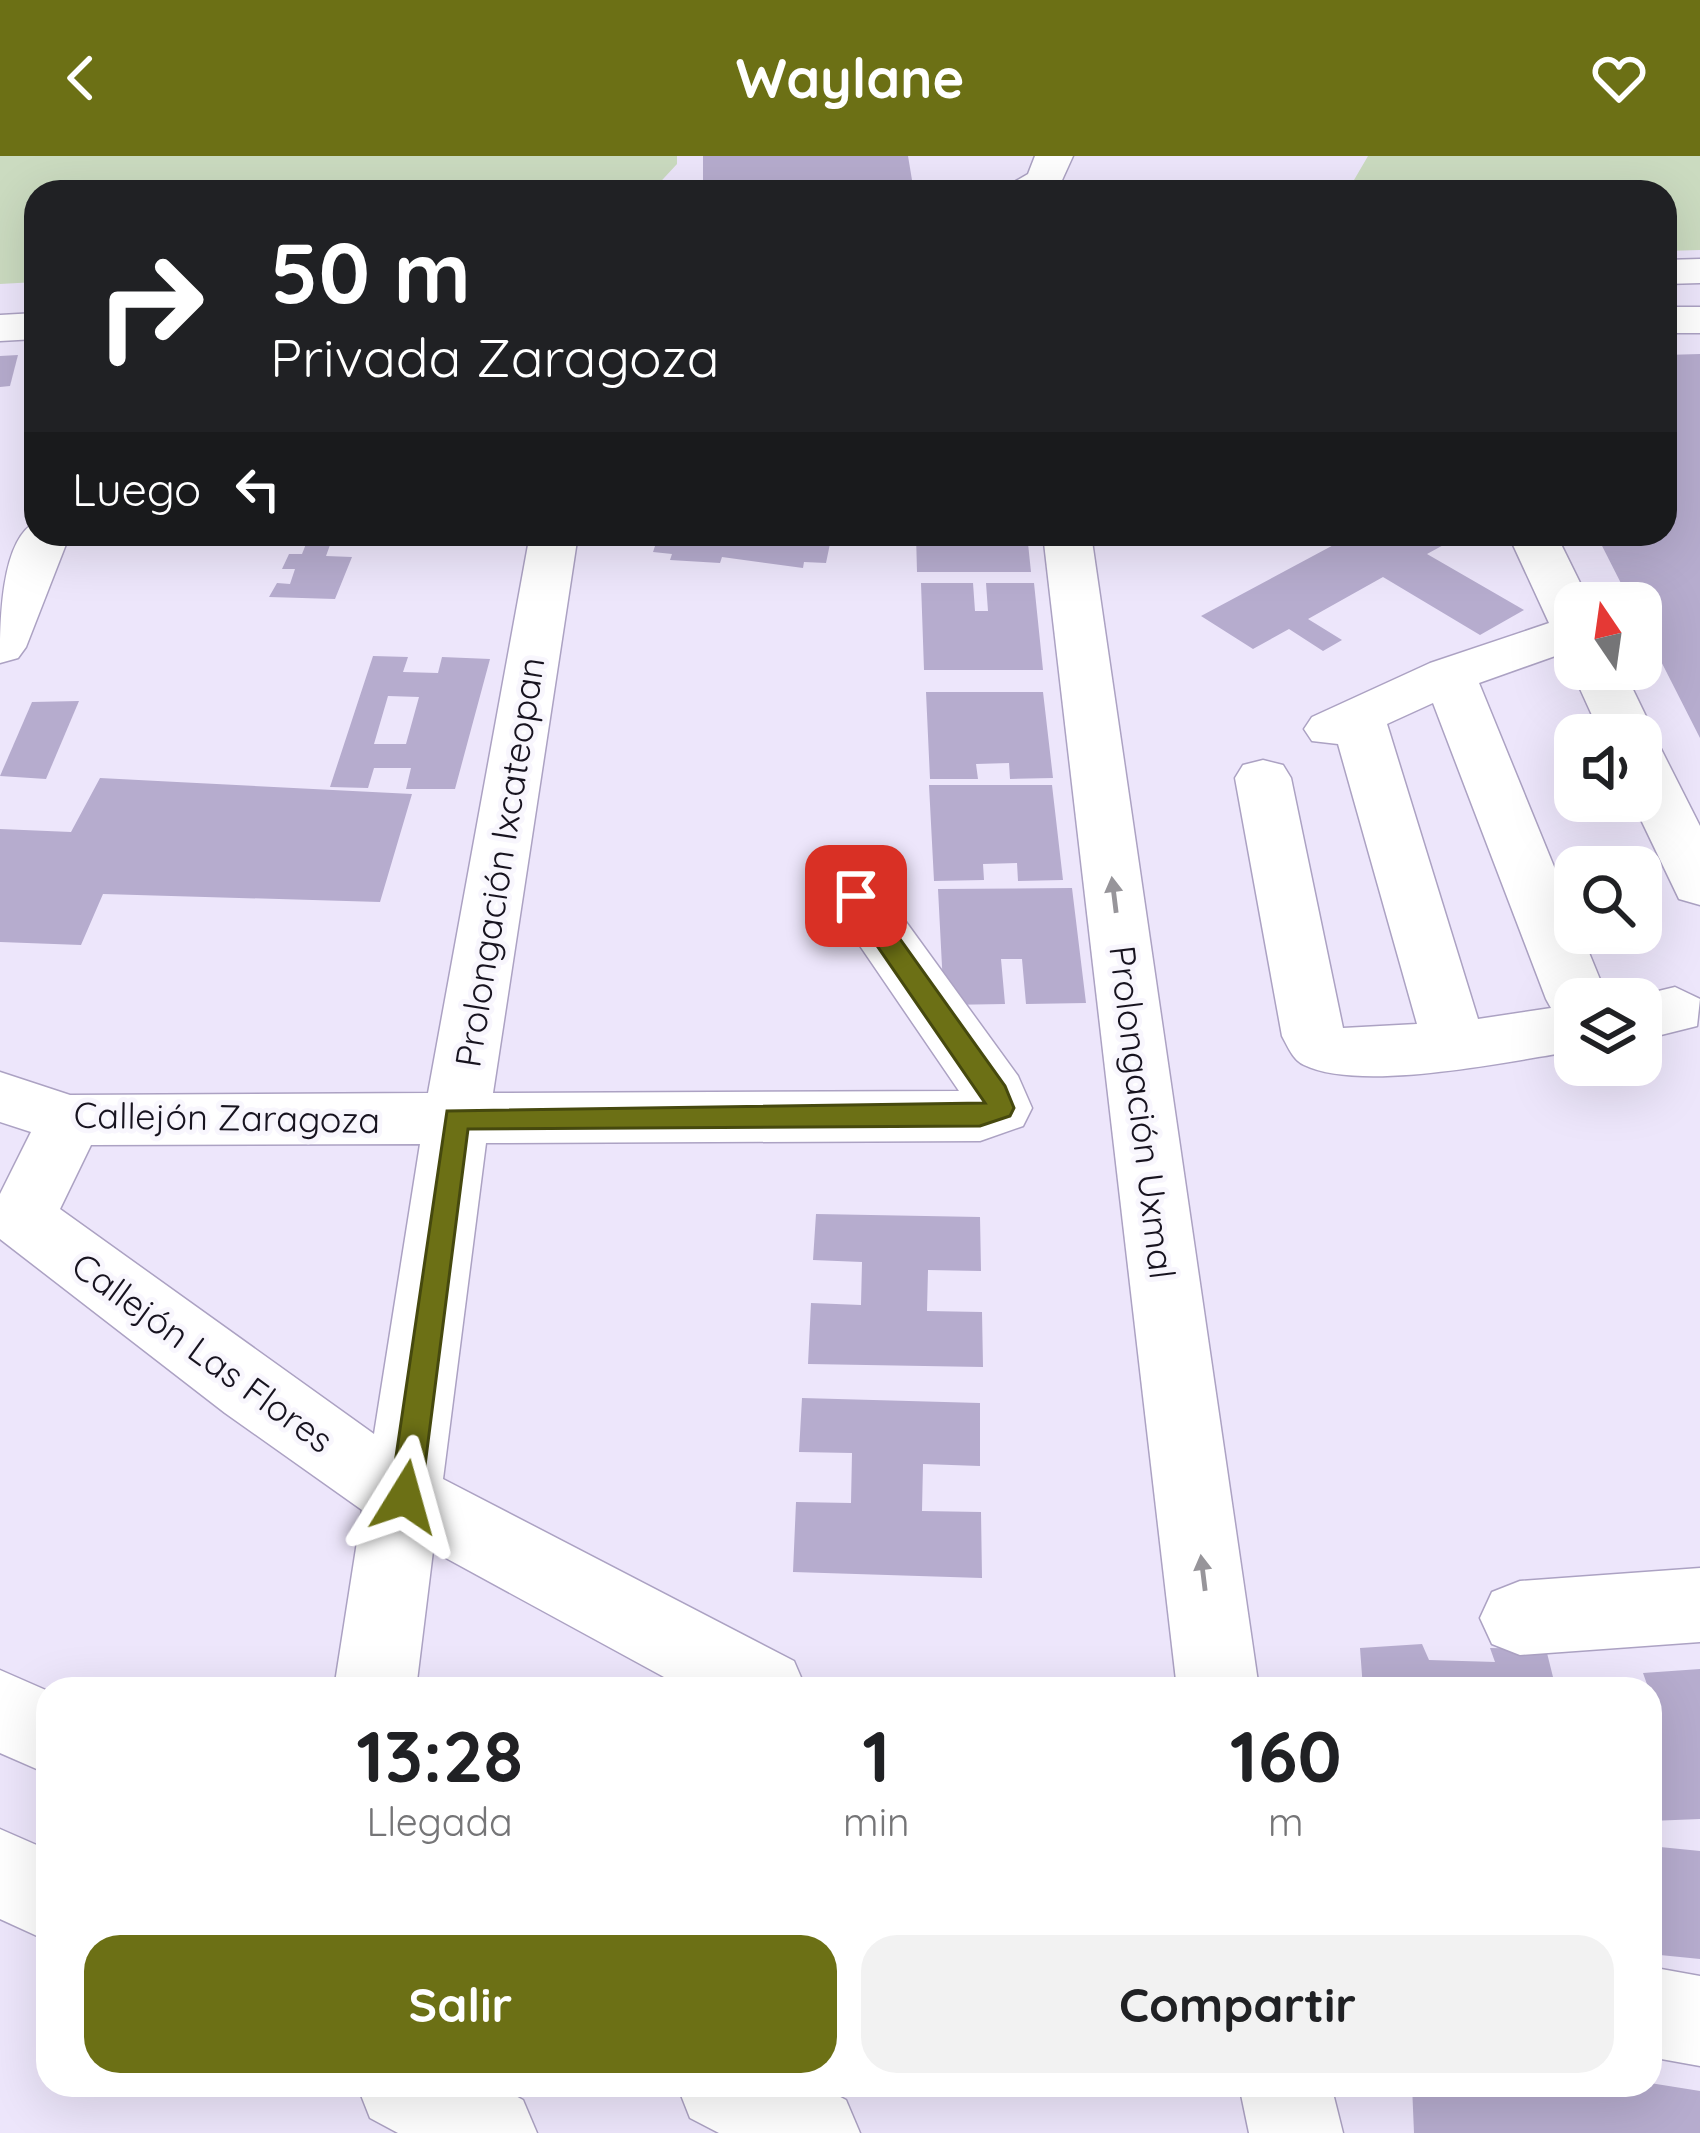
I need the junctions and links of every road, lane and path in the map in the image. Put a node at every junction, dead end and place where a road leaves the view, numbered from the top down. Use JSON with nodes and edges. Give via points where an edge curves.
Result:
{"nodes":[{"id":1,"x":41,"y":546,"type":"edge"},
{"id":2,"x":552,"y":546,"type":"edge"},
{"id":3,"x":1069,"y":546,"type":"edge"},
{"id":4,"x":1538,"y":546,"type":"edge"},
{"id":5,"x":1554,"y":582,"type":"edge"},
{"id":6,"x":1554,"y":635,"type":"edge"},
{"id":7,"x":0,"y":647,"type":"edge"},
{"id":8,"x":1448,"y":674,"type":"junction"},
{"id":9,"x":1263,"y":778,"type":"dead end"},
{"id":10,"x":1662,"y":806,"type":"edge"},
{"id":11,"x":1700,"y":885,"type":"edge"},
{"id":12,"x":856,"y":896,"type":"dead end"},
{"id":13,"x":1569,"y":978,"type":"edge"},
{"id":14,"x":1554,"y":1031,"type":"edge"},
{"id":15,"x":1455,"y":1046,"type":"junction"},
{"id":16,"x":0,"y":1097,"type":"edge"},
{"id":17,"x":456,"y":1119,"type":"junction"},
{"id":18,"x":70,"y":1120,"type":"junction"},
{"id":19,"x":11,"y":1227,"type":"edge"},
{"id":20,"x":405,"y":1497,"type":"junction"},
{"id":21,"x":1700,"y":1605,"type":"edge"},
{"id":22,"x":1520,"y":1618,"type":"dead end"},
{"id":23,"x":377,"y":1677,"type":"edge"},
{"id":24,"x":742,"y":1677,"type":"edge"},
{"id":25,"x":1216,"y":1677,"type":"edge"},
{"id":26,"x":0,"y":1710,"type":"edge"},
{"id":27,"x":36,"y":1728,"type":"edge"},
{"id":28,"x":0,"y":1872,"type":"edge"},
{"id":29,"x":36,"y":1891,"type":"edge"},
{"id":30,"x":1662,"y":2014,"type":"edge"},
{"id":31,"x":1700,"y":2020,"type":"edge"},
{"id":32,"x":425,"y":2097,"type":"edge"},
{"id":33,"x":746,"y":2097,"type":"edge"},
{"id":34,"x":1288,"y":2097,"type":"edge"},
{"id":35,"x":490,"y":2133,"type":"edge"},
{"id":36,"x":813,"y":2133,"type":"edge"},
{"id":37,"x":1296,"y":2133,"type":"edge"}],
"edges":[{"from":1,"to":7,"type":"street"},
{"from":2,"to":17,"type":"street","name":"Prolongación Ixcateopan"},
{"from":25,"to":3,"type":"street","name":"Prolongación Uxmal","one_way":true},
{"from":4,"to":5,"type":"street"},
{"from":6,"to":8,"type":"street"},
{"from":8,"to":13,"type":"street"},
{"from":8,"to":15,"type":"street","via":[[1344,723]]},
{"from":9,"to":15,"type":"street","via":[[1313,1036],[1339,1052]]},
{"from":10,"to":11,"type":"street"},
{"from":12,"to":17,"type":"street","name":"Callejón Zaragoza","via":[[1000,1108],[980,1116]]},
{"from":14,"to":15,"type":"street"},
{"from":16,"to":18,"type":"street","name":"Callejón Zaragoza"},
{"from":17,"to":18,"type":"street","name":"Callejón Zaragoza"},
{"from":17,"to":20,"type":"street","name":"Prolongación Ixcateopan"},
{"from":18,"to":19,"type":"street","name":"Callejón Las Flores"},
{"from":19,"to":20,"type":"street","name":"Callejón Las Flores"},
{"from":20,"to":23,"type":"street","name":"Prolongación Ixcateopan"},
{"from":20,"to":24,"type":"street","name":"Callejón Las Flores"},
{"from":21,"to":22,"type":"street"},
{"from":26,"to":27,"type":"street"},
{"from":28,"to":29,"type":"street"},
{"from":30,"to":31,"type":"street"},
{"from":32,"to":35,"type":"street"},
{"from":33,"to":36,"type":"street"},
{"from":34,"to":37,"type":"street"}]}
